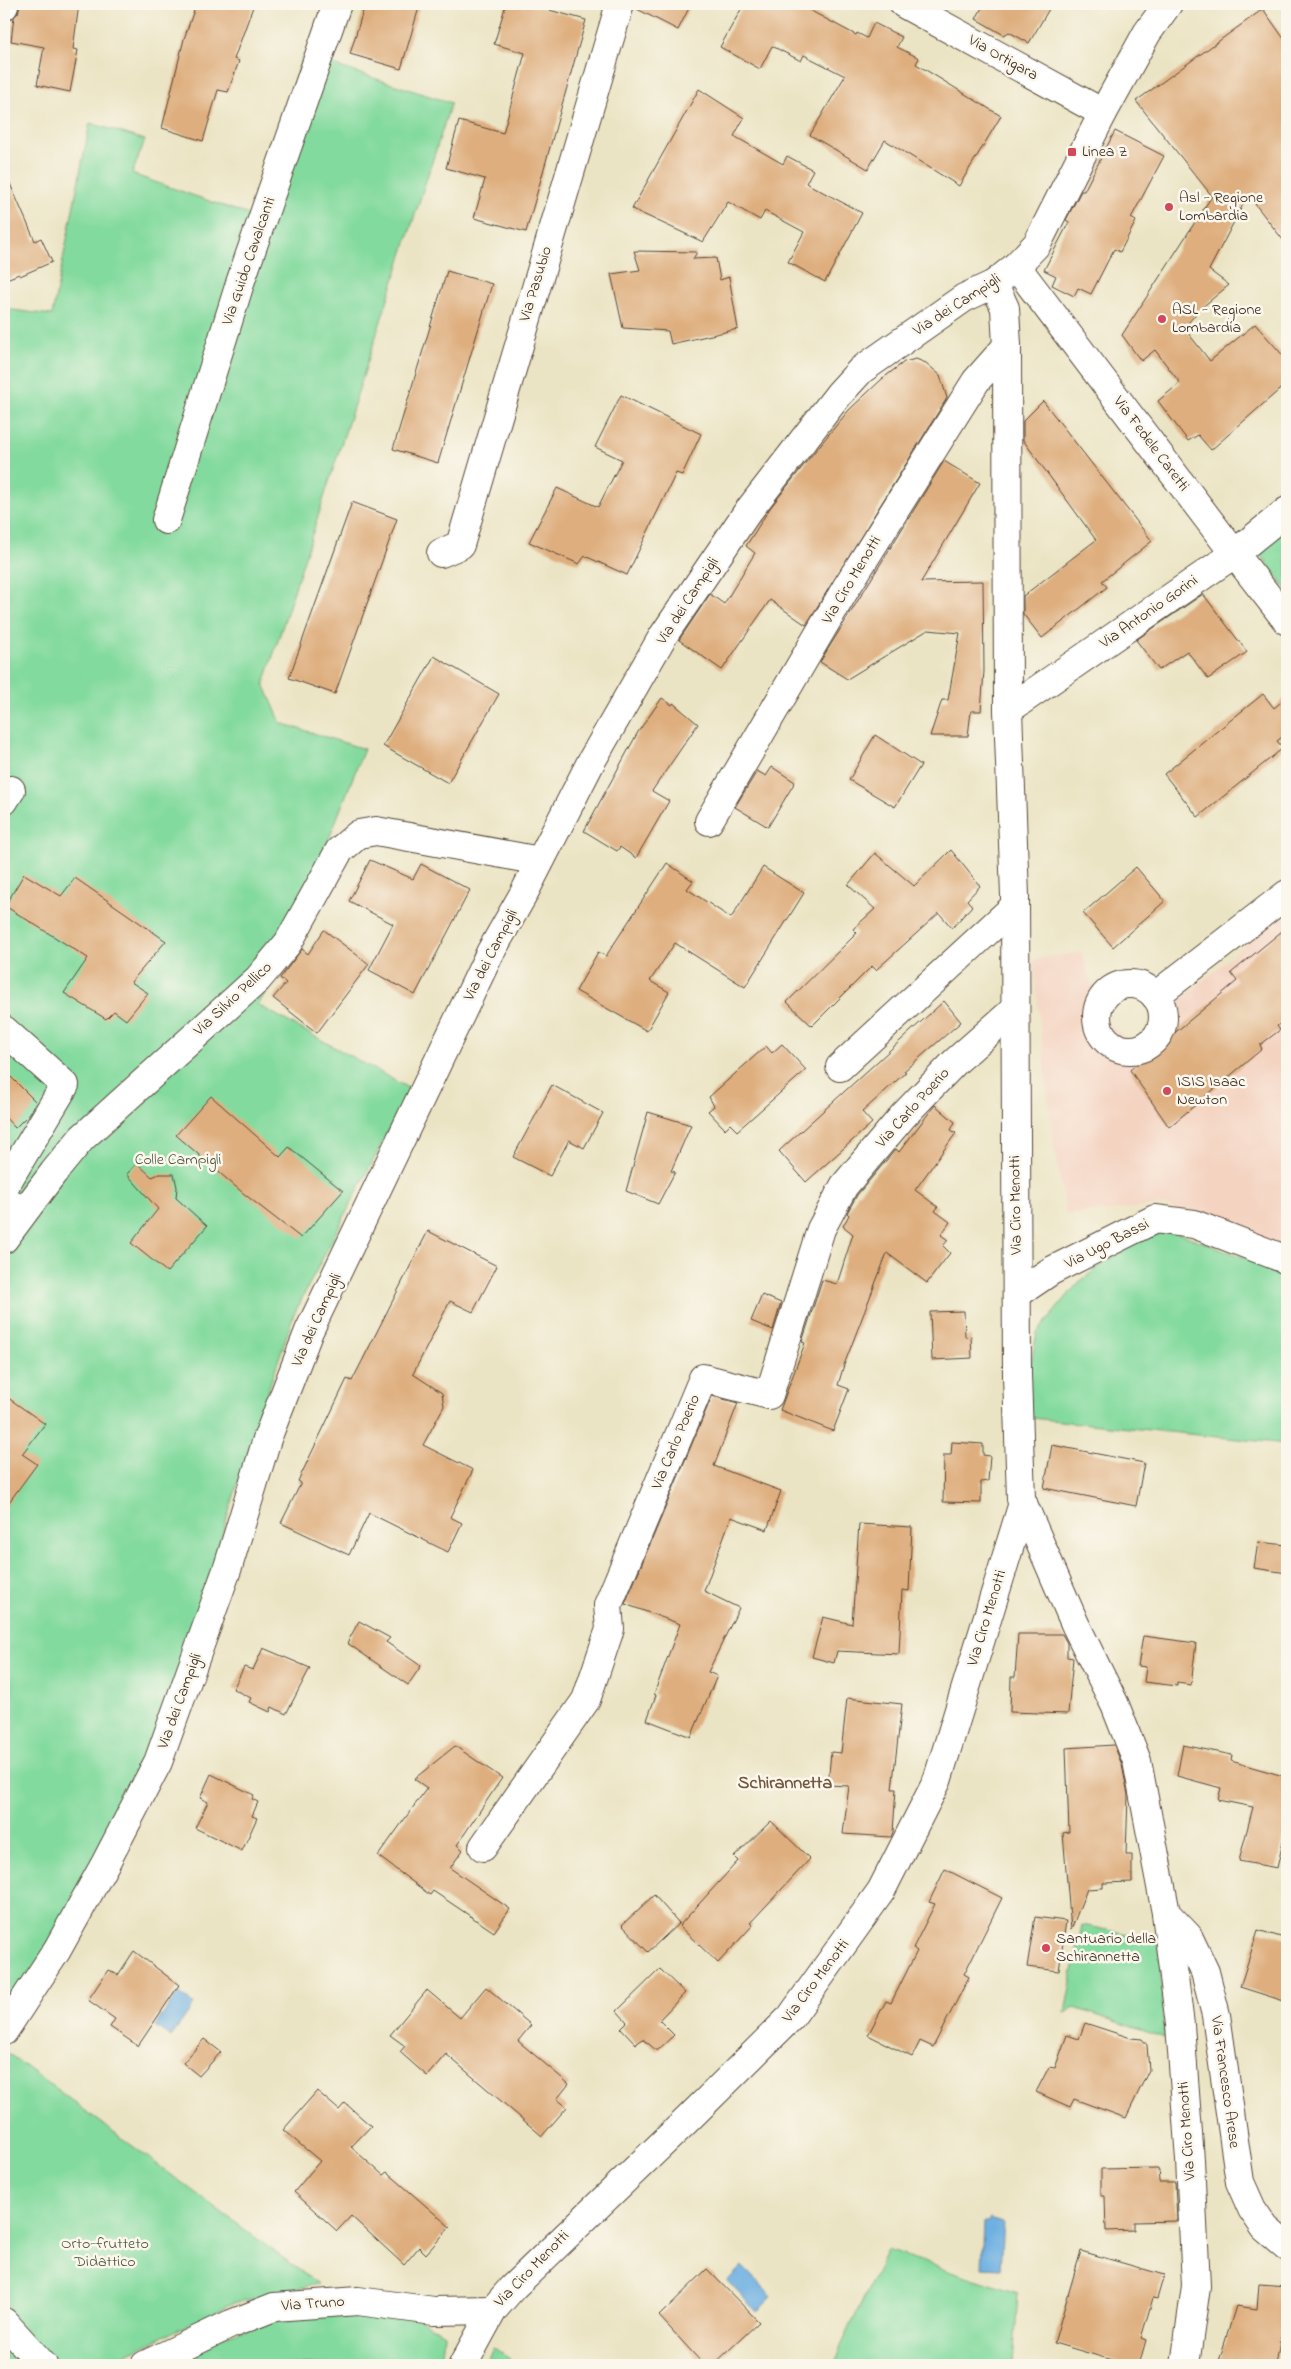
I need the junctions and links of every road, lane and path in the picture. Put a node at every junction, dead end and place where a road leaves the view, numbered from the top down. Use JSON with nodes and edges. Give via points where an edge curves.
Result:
{"nodes":[{"id":1,"x":338,"y":4,"type":"edge"},
{"id":2,"x":620,"y":4,"type":"edge"},
{"id":3,"x":904,"y":4,"type":"edge"},
{"id":4,"x":1168,"y":4,"type":"edge"},
{"id":5,"x":1103,"y":112,"type":"junction"},
{"id":6,"x":1016,"y":266,"type":"junction"},
{"id":7,"x":994,"y":284,"type":"junction"},
{"id":8,"x":1007,"y":346,"type":"junction"},
{"id":9,"x":1287,"y":511,"type":"edge"},
{"id":10,"x":166,"y":520,"type":"dead end"},
{"id":11,"x":442,"y":554,"type":"dead end"},
{"id":12,"x":1234,"y":554,"type":"junction"},
{"id":13,"x":1287,"y":621,"type":"edge"},
{"id":14,"x":1008,"y":710,"type":"junction"},
{"id":15,"x":4,"y":793,"type":"edge"},
{"id":16,"x":4,"y":801,"type":"edge"},
{"id":17,"x":709,"y":821,"type":"dead end"},
{"id":18,"x":540,"y":861,"type":"junction"},
{"id":19,"x":1287,"y":894,"type":"edge"},
{"id":20,"x":1015,"y":906,"type":"junction"},
{"id":21,"x":1155,"y":996,"type":"dead end"},
{"id":22,"x":1014,"y":1010,"type":"junction"},
{"id":23,"x":4,"y":1030,"type":"edge"},
{"id":24,"x":840,"y":1066,"type":"dead end"},
{"id":25,"x":23,"y":1212,"type":"junction"},
{"id":26,"x":4,"y":1239,"type":"edge"},
{"id":27,"x":1287,"y":1260,"type":"edge"},
{"id":28,"x":1017,"y":1294,"type":"junction"},
{"id":29,"x":1023,"y":1503,"type":"junction"},
{"id":30,"x":483,"y":1848,"type":"dead end"},
{"id":31,"x":1166,"y":1913,"type":"junction"},
{"id":32,"x":4,"y":2031,"type":"edge"},
{"id":33,"x":1287,"y":2248,"type":"edge"},
{"id":34,"x":493,"y":2310,"type":"junction"},
{"id":35,"x":4,"y":2322,"type":"edge"},
{"id":36,"x":43,"y":2365,"type":"edge"},
{"id":37,"x":145,"y":2365,"type":"edge"},
{"id":38,"x":463,"y":2365,"type":"edge"},
{"id":39,"x":1185,"y":2365,"type":"edge"}],
"edges":[{"from":1,"to":10,"type":"street","name":"Via Guido Cavalcanti","via":[[241,280]]},
{"from":2,"to":11,"type":"street","name":"Via Pasubio","via":[[460,545]]},
{"from":3,"to":5,"type":"street","name":"Via Ortigara"},
{"from":4,"to":5,"type":"street","name":"Via dei Campigli","via":[[1147,33]]},
{"from":5,"to":6,"type":"street","name":"Via dei Campigli","via":[[1037,244]]},
{"from":6,"to":7,"type":"street","name":"Via dei Campigli"},
{"from":6,"to":12,"type":"street","name":"Via Fedele Caretti"},
{"from":7,"to":8,"type":"street","name":"Via Ciro Menotti","via":[[1004,308]]},
{"from":7,"to":18,"type":"street","name":"Via dei Campigli","via":[[964,298],[890,349],[861,370],[839,394],[746,514],[663,636],[592,760]]},
{"from":8,"to":14,"type":"street","name":"Via Ciro Menotti"},
{"from":8,"to":17,"type":"street","name":"Via Ciro Menotti","via":[[965,398],[846,588]]},
{"from":9,"to":12,"type":"street","name":"Via Antonio Gorini"},
{"from":12,"to":13,"type":"street","name":"Via Fedele Caretti"},
{"from":12,"to":14,"type":"street","name":"Via Antonio Gorini"},
{"from":14,"to":20,"type":"street","name":"Via Ciro Menotti"},
{"from":15,"to":16,"type":"street","via":[[10,790]]},
{"from":18,"to":25,"type":"street","name":"Via Silvio Pellico","via":[[376,831],[359,834],[339,851],[288,943],[258,979],[82,1138]]},
{"from":18,"to":32,"type":"street","name":"Via dei Campigli","via":[[490,953],[309,1331],[267,1439],[228,1567],[158,1762],[57,1950]]},
{"from":19,"to":21,"type":"street"},
{"from":20,"to":22,"type":"street","name":"Via Ciro Menotti"},
{"from":20,"to":24,"type":"street"},
{"from":22,"to":28,"type":"street","name":"Via Ciro Menotti"},
{"from":22,"to":30,"type":"street","name":"Via Carlo Poerio","via":[[910,1109],[844,1186],[821,1229],[770,1395],[703,1378],[608,1605],[610,1629],[586,1700]]},
{"from":23,"to":25,"type":"street","via":[[64,1085],[4,1187],[5,1200]]},
{"from":25,"to":26,"type":"street","name":"Via Silvio Pellico"},
{"from":27,"to":28,"type":"street","name":"Via Ugo Bassi","via":[[1194,1224],[1155,1219],[1051,1272]]},
{"from":28,"to":29,"type":"street","name":"Via Ciro Menotti"},
{"from":29,"to":31,"type":"street","name":"Via Ciro Menotti","via":[[1075,1624],[1115,1705],[1137,1761]]},
{"from":29,"to":34,"type":"street","name":"Via Ciro Menotti","via":[[937,1781],[881,1891],[791,2017],[559,2240]]},
{"from":31,"to":33,"type":"street","name":"Via Francesco Arese","via":[[1188,1936],[1205,1972],[1216,2015],[1240,2182],[1265,2228]]},
{"from":31,"to":39,"type":"street","name":"Via Ciro Menotti","via":[[1180,2024],[1196,2286]]},
{"from":34,"to":37,"type":"street","name":"Via Truno","via":[[434,2311],[358,2301],[274,2307],[230,2324]]},
{"from":34,"to":38,"type":"street","name":"Via Ciro Menotti"},
{"from":35,"to":36,"type":"street"}]}
